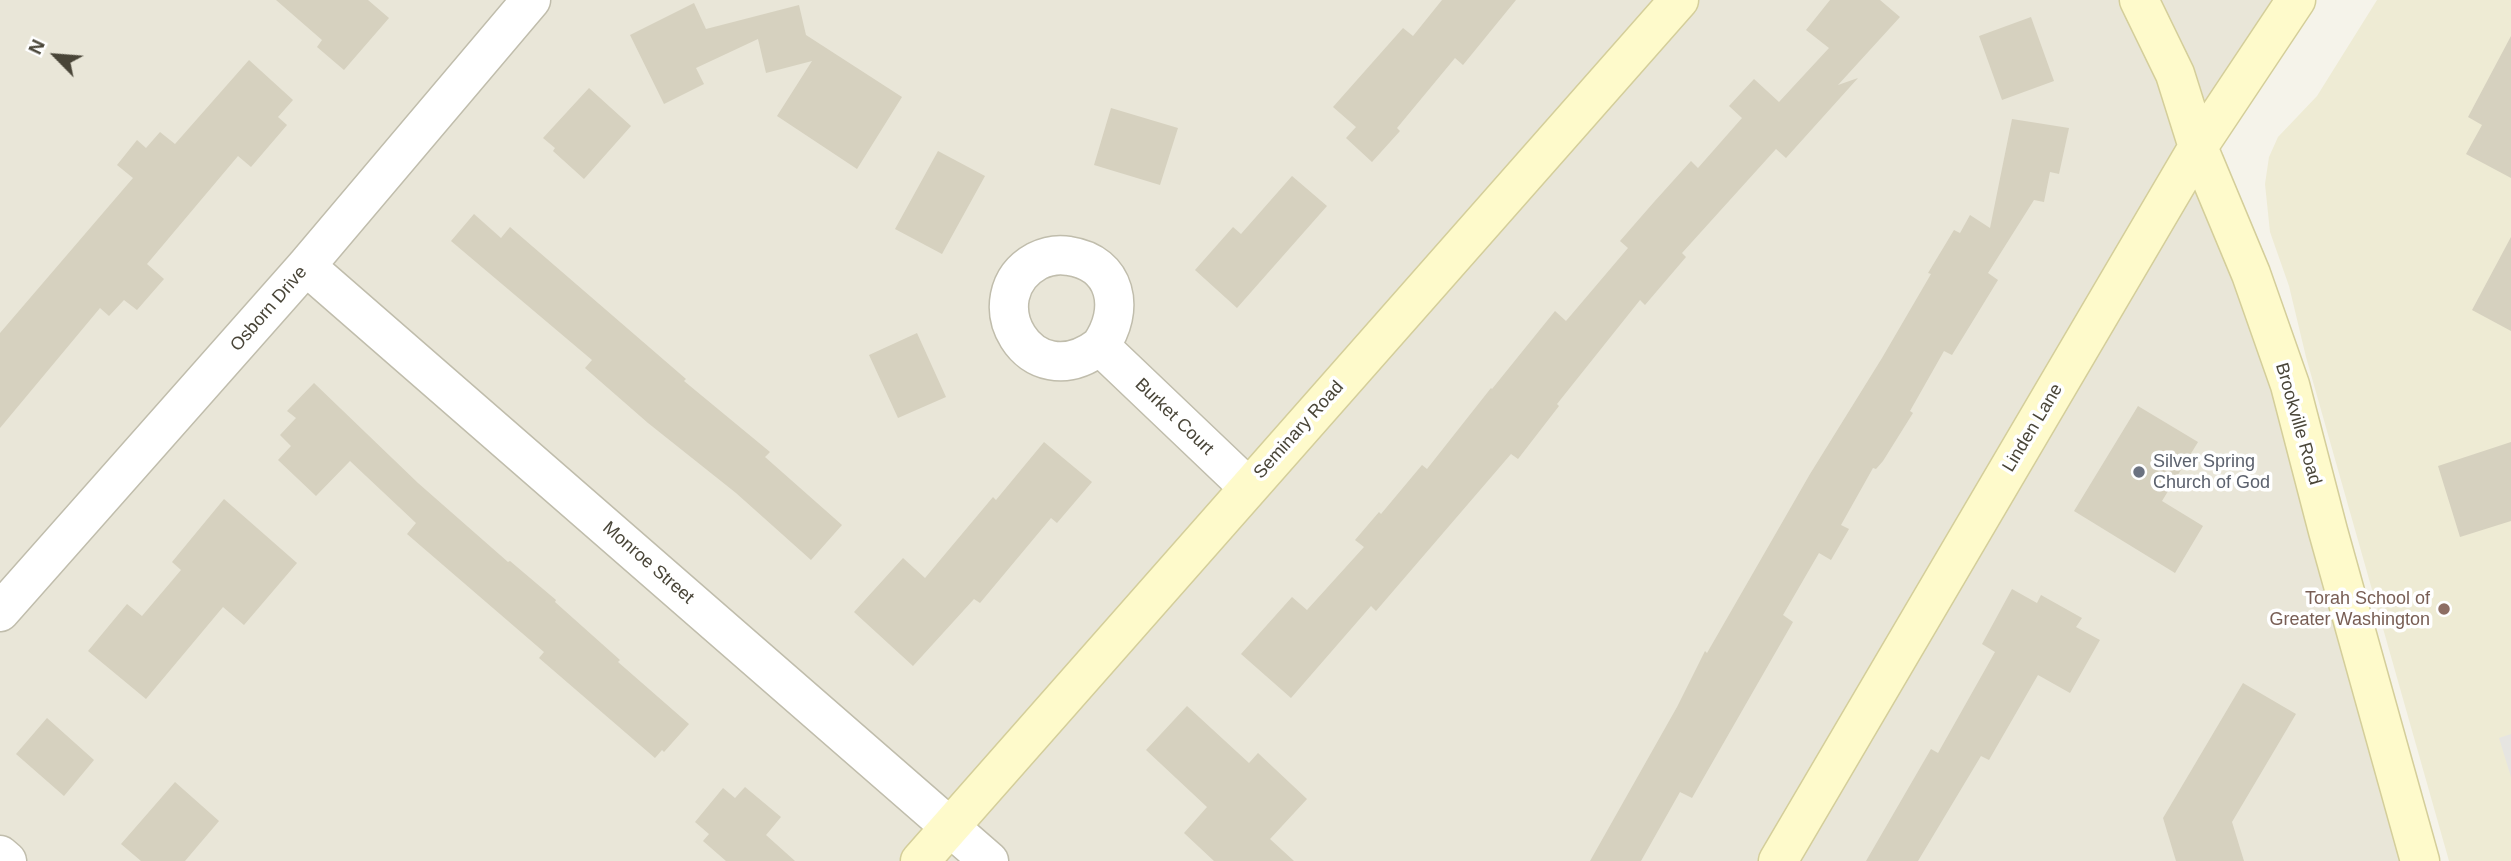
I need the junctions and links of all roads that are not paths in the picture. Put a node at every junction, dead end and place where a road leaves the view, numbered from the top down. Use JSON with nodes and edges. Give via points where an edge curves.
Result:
{"nodes":[{"id":1,"x":531,"y":0,"type":"edge"},
{"id":2,"x":1679,"y":0,"type":"edge"},
{"id":3,"x":2139,"y":0,"type":"edge"},
{"id":4,"x":2297,"y":0,"type":"edge"},
{"id":5,"x":2198,"y":147,"type":"junction"},
{"id":6,"x":306,"y":266,"type":"junction"},
{"id":7,"x":1100,"y":346,"type":"dead end"},
{"id":8,"x":1248,"y":488,"type":"junction"},
{"id":9,"x":0,"y":612,"type":"edge"},
{"id":10,"x":951,"y":827,"type":"junction"},
{"id":11,"x":0,"y":855,"type":"edge"},
{"id":12,"x":7,"y":861,"type":"edge"},
{"id":13,"x":920,"y":861,"type":"edge"},
{"id":14,"x":989,"y":861,"type":"edge"},
{"id":15,"x":1778,"y":861,"type":"edge"},
{"id":16,"x":2420,"y":861,"type":"edge"}],
"edges":[{"from":1,"to":6,"type":"street","name":"Osborn Drive"},
{"from":2,"to":8,"type":"street","name":"Seminary Road"},
{"from":3,"to":5,"type":"street","name":"Brookville Road","via":[[2175,74]]},
{"from":4,"to":5,"type":"street","name":"Linden Lane"},
{"from":5,"to":15,"type":"street","name":"Linden Lane"},
{"from":5,"to":16,"type":"street","name":"Brookville Road","via":[[2251,274],[2290,385]]},
{"from":6,"to":9,"type":"street","name":"Osborn Drive"},
{"from":6,"to":10,"type":"street","name":"Monroe Street"},
{"from":7,"to":8,"type":"street","name":"Burket Court"},
{"from":8,"to":10,"type":"street","name":"Seminary Road"},
{"from":10,"to":13,"type":"street","name":"Seminary Road"},
{"from":10,"to":14,"type":"street","name":"Monroe Street"},
{"from":11,"to":12,"type":"street"}]}
